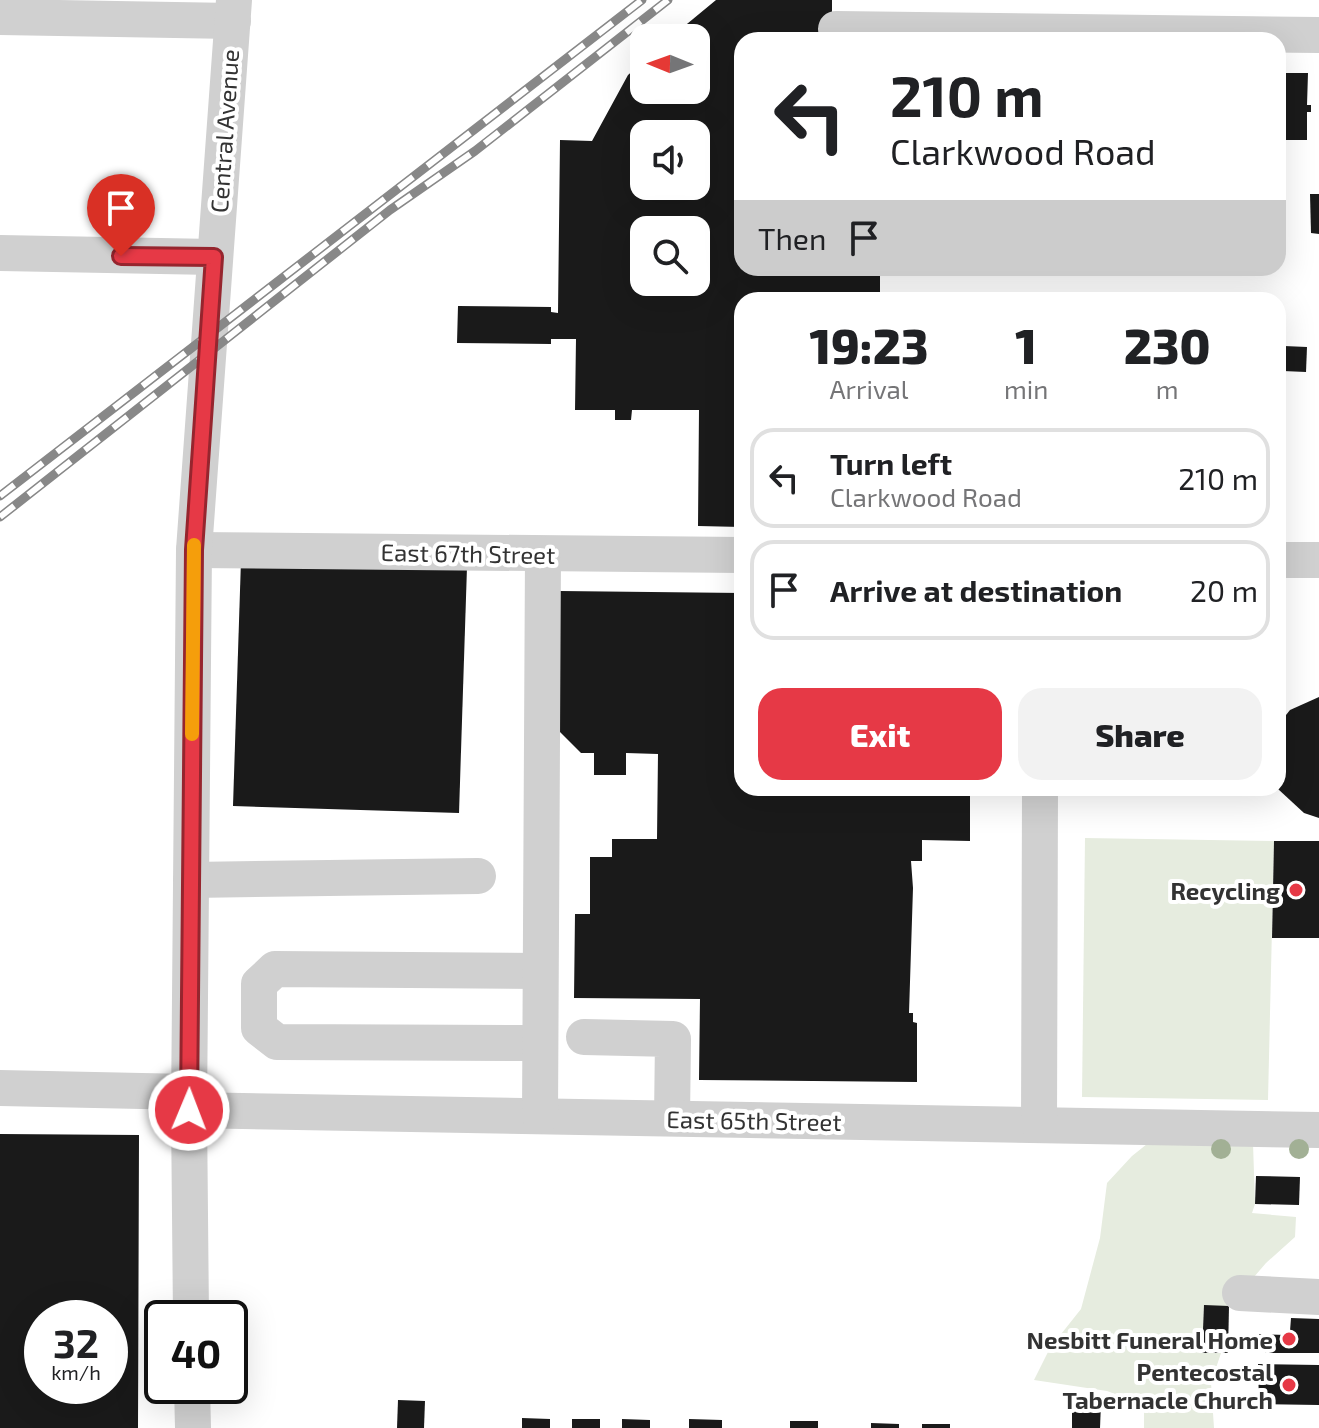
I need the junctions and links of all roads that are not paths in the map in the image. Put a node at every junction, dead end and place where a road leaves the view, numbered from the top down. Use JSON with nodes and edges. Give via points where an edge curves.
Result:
{"nodes":[{"id":1,"x":234,"y":10,"type":"edge"},
{"id":2,"x":0,"y":17,"type":"edge"},
{"id":3,"x":836,"y":29,"type":"dead end"},
{"id":4,"x":1078,"y":32,"type":"edge"},
{"id":5,"x":1286,"y":35,"type":"edge"},
{"id":6,"x":1319,"y":35,"type":"edge"},
{"id":7,"x":0,"y":253,"type":"edge"},
{"id":8,"x":214,"y":257,"type":"junction"},
{"id":9,"x":194,"y":550,"type":"junction"},
{"id":10,"x":543,"y":554,"type":"junction"},
{"id":11,"x":734,"y":555,"type":"edge"},
{"id":12,"x":1286,"y":560,"type":"edge"},
{"id":13,"x":1319,"y":560,"type":"edge"},
{"id":14,"x":1040,"y":796,"type":"edge"},
{"id":15,"x":478,"y":876,"type":"dead end"},
{"id":16,"x":191,"y":880,"type":"junction"},
{"id":17,"x":540,"y":971,"type":"junction"},
{"id":18,"x":584,"y":1037,"type":"dead end"},
{"id":19,"x":540,"y":1043,"type":"junction"},
{"id":20,"x":0,"y":1088,"type":"edge"},
{"id":21,"x":189,"y":1101,"type":"junction"},
{"id":22,"x":540,"y":1116,"type":"junction"},
{"id":23,"x":672,"y":1118,"type":"junction"},
{"id":24,"x":1039,"y":1125,"type":"junction"},
{"id":25,"x":1319,"y":1130,"type":"edge"},
{"id":26,"x":1240,"y":1293,"type":"dead end"},
{"id":27,"x":1319,"y":1297,"type":"edge"},
{"id":28,"x":191,"y":1300,"type":"edge"},
{"id":29,"x":192,"y":1404,"type":"edge"},
{"id":30,"x":193,"y":1428,"type":"edge"}],
"edges":[{"from":1,"to":2,"type":"street"},
{"from":1,"to":8,"type":"street","name":"Central Avenue"},
{"from":3,"to":4,"type":"street"},
{"from":5,"to":6,"type":"street"},
{"from":7,"to":8,"type":"street"},
{"from":8,"to":9,"type":"street","name":"Central Avenue"},
{"from":9,"to":10,"type":"street","name":"East 67th Street"},
{"from":9,"to":16,"type":"street","name":"Central Avenue"},
{"from":10,"to":11,"type":"street","name":"East 67th Street"},
{"from":10,"to":17,"type":"street"},
{"from":12,"to":13,"type":"street"},
{"from":14,"to":24,"type":"street"},
{"from":15,"to":16,"type":"street"},
{"from":16,"to":21,"type":"street","name":"Central Avenue"},
{"from":17,"to":19,"type":"street"},
{"from":17,"to":19,"type":"street","via":[[275,969],[259,984],[259,1028],[277,1042]]},
{"from":18,"to":23,"type":"street","via":[[673,1039]]},
{"from":19,"to":22,"type":"street"},
{"from":20,"to":21,"type":"street","name":"East 65th Street"},
{"from":21,"to":22,"type":"street","name":"East 65th Street"},
{"from":21,"to":28,"type":"street","name":"Central Avenue"},
{"from":22,"to":23,"type":"street","name":"East 65th Street"},
{"from":23,"to":24,"type":"street","name":"East 65th Street"},
{"from":24,"to":25,"type":"street","name":"East 65th Street"},
{"from":26,"to":27,"type":"street"},
{"from":29,"to":30,"type":"street"}]}
